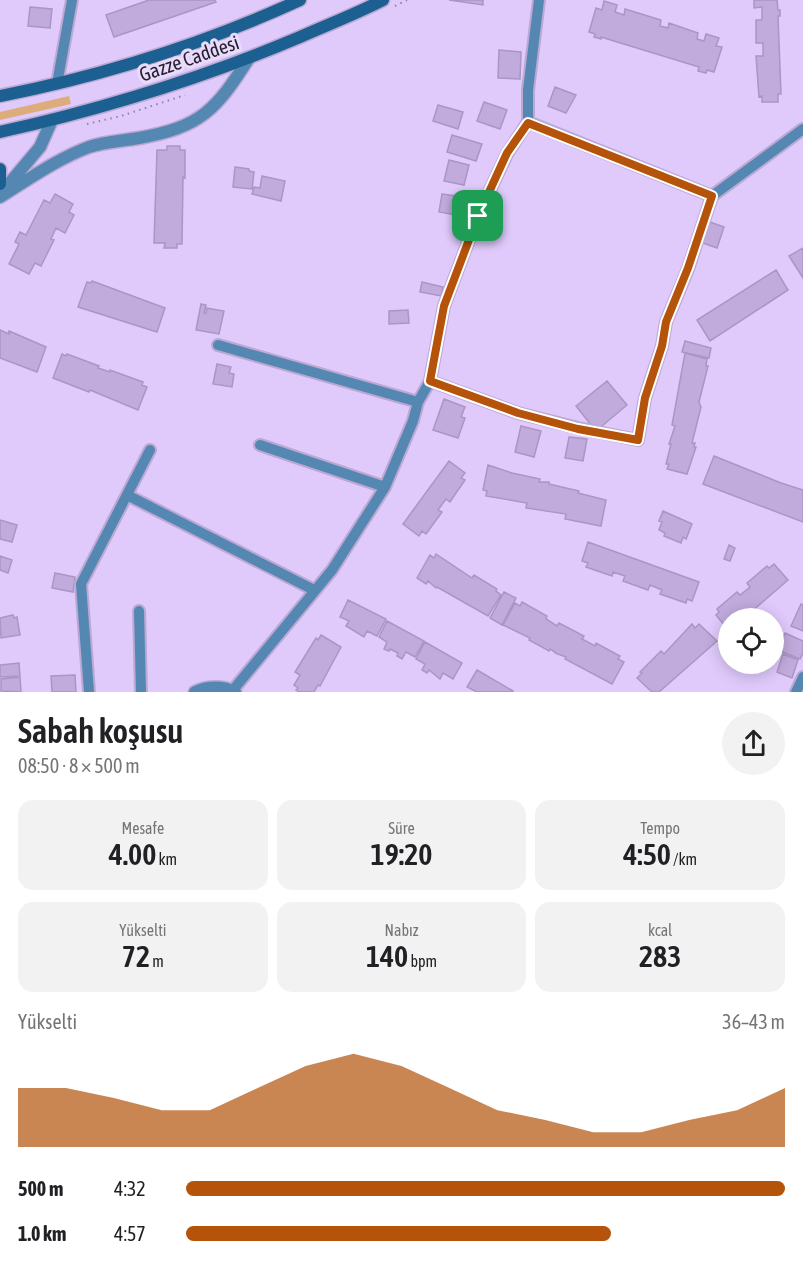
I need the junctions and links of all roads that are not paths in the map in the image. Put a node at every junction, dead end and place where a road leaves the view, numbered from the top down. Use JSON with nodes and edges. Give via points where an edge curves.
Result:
{"nodes":[{"id":1,"x":72,"y":0,"type":"edge"},
{"id":2,"x":300,"y":0,"type":"edge"},
{"id":3,"x":383,"y":0,"type":"edge"},
{"id":4,"x":539,"y":0,"type":"edge"},
{"id":5,"x":249,"y":58,"type":"junction"},
{"id":6,"x":57,"y":84,"type":"junction"},
{"id":7,"x":0,"y":96,"type":"edge"},
{"id":8,"x":52,"y":120,"type":"junction"},
{"id":9,"x":528,"y":123,"type":"junction"},
{"id":10,"x":803,"y":129,"type":"edge"},
{"id":11,"x":0,"y":132,"type":"edge"},
{"id":12,"x":0,"y":169,"type":"edge"},
{"id":13,"x":0,"y":184,"type":"edge"},
{"id":14,"x":0,"y":195,"type":"edge"},
{"id":15,"x":712,"y":196,"type":"junction"},
{"id":16,"x":218,"y":345,"type":"dead end"},
{"id":17,"x":430,"y":381,"type":"junction"},
{"id":18,"x":418,"y":402,"type":"junction"},
{"id":19,"x":260,"y":445,"type":"dead end"},
{"id":20,"x":150,"y":450,"type":"dead end"},
{"id":21,"x":385,"y":487,"type":"junction"},
{"id":22,"x":127,"y":495,"type":"junction"},
{"id":23,"x":314,"y":590,"type":"junction"},
{"id":24,"x":139,"y":611,"type":"dead end"},
{"id":25,"x":803,"y":677,"type":"edge"},
{"id":26,"x":234,"y":691,"type":"edge"},
{"id":27,"x":89,"y":692,"type":"edge"},
{"id":28,"x":141,"y":692,"type":"edge"},
{"id":29,"x":195,"y":692,"type":"edge"},
{"id":30,"x":796,"y":692,"type":"edge"}],
"edges":[{"from":1,"to":6,"type":"street"},
{"from":2,"to":6,"type":"main road","name":"Gazze Caddesi","via":[[163,52]]},
{"from":3,"to":5,"type":"main road","name":"Gazze Caddesi"},
{"from":4,"to":9,"type":"street"},
{"from":5,"to":8,"type":"main road","name":"Gazze Caddesi","via":[[151,93]]},
{"from":5,"to":14,"type":"street","via":[[222,99],[200,118],[169,133],[91,147]]},
{"from":6,"to":7,"type":"main road","name":"Gazze Caddesi"},
{"from":8,"to":11,"type":"main road","name":"Gazze Caddesi"},
{"from":8,"to":14,"type":"street","via":[[40,147]]},
{"from":9,"to":15,"type":"street"},
{"from":9,"to":17,"type":"street","via":[[507,153],[478,216],[444,306]]},
{"from":10,"to":15,"type":"street"},
{"from":12,"to":13,"type":"main road"},
{"from":15,"to":17,"type":"street","via":[[666,322],[638,440],[518,413]]},
{"from":16,"to":18,"type":"street"},
{"from":17,"to":18,"type":"street"},
{"from":18,"to":21,"type":"street"},
{"from":19,"to":21,"type":"street"},
{"from":20,"to":22,"type":"street"},
{"from":21,"to":23,"type":"street","via":[[332,570]]},
{"from":22,"to":23,"type":"street"},
{"from":22,"to":27,"type":"street","via":[[81,584]]},
{"from":23,"to":26,"type":"street"},
{"from":24,"to":28,"type":"street"},
{"from":25,"to":30,"type":"street"},
{"from":26,"to":29,"type":"street","via":[[218,687]]}]}
